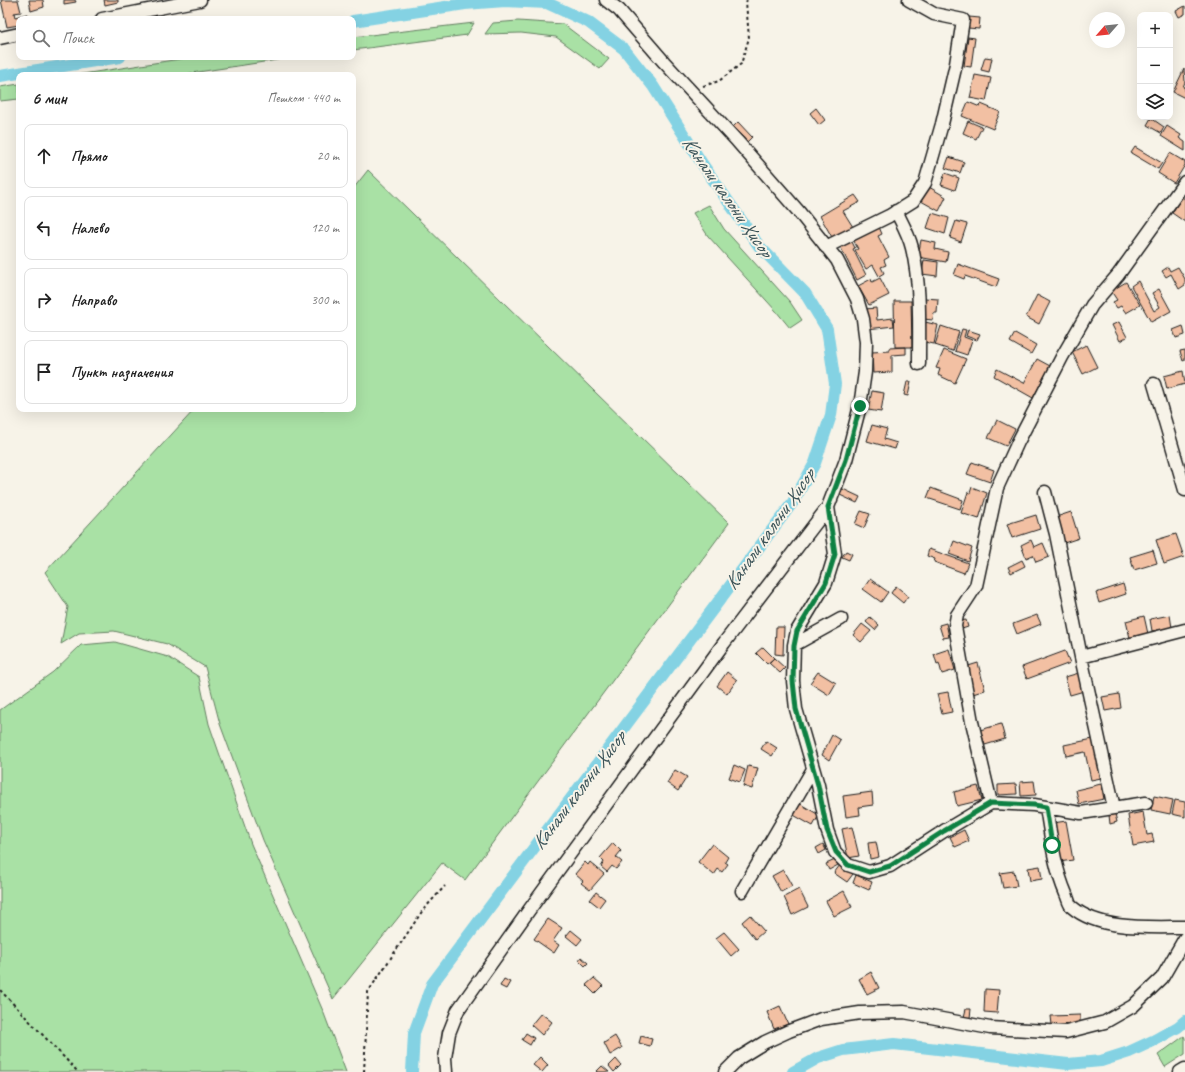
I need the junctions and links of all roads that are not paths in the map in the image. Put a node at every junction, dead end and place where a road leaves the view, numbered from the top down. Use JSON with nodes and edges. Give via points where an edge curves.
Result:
{"nodes":[{"id":1,"x":200,"y":0,"type":"edge"},
{"id":2,"x":606,"y":0,"type":"edge"},
{"id":3,"x":909,"y":0,"type":"edge"},
{"id":4,"x":117,"y":16,"type":"edge"},
{"id":5,"x":16,"y":35,"type":"edge"},
{"id":6,"x":0,"y":38,"type":"edge"},
{"id":7,"x":1183,"y":188,"type":"edge"},
{"id":8,"x":896,"y":211,"type":"junction"},
{"id":9,"x":826,"y":247,"type":"junction"},
{"id":10,"x":919,"y":364,"type":"dead end"},
{"id":11,"x":1154,"y":384,"type":"dead end"},
{"id":12,"x":1185,"y":490,"type":"edge"},
{"id":13,"x":1045,"y":492,"type":"dead end"},
{"id":14,"x":828,"y":507,"type":"junction"},
{"id":15,"x":841,"y":619,"type":"dead end"},
{"id":16,"x":1185,"y":630,"type":"edge"},
{"id":17,"x":794,"y":646,"type":"junction"},
{"id":18,"x":1081,"y":657,"type":"junction"},
{"id":19,"x":813,"y":769,"type":"junction"},
{"id":20,"x":991,"y":803,"type":"junction"},
{"id":21,"x":1146,"y":803,"type":"dead end"},
{"id":22,"x":1046,"y":807,"type":"junction"},
{"id":23,"x":1114,"y":808,"type":"junction"},
{"id":24,"x":742,"y":891,"type":"dead end"},
{"id":25,"x":1185,"y":927,"type":"edge"},
{"id":26,"x":1185,"y":938,"type":"edge"},
{"id":27,"x":1185,"y":1069,"type":"edge"},
{"id":28,"x":446,"y":1072,"type":"edge"},
{"id":29,"x":724,"y":1072,"type":"edge"},
{"id":30,"x":1180,"y":1072,"type":"edge"}],
"edges":[{"from":1,"to":4,"type":"lane"},
{"from":2,"to":9,"type":"lane","via":[[619,10],[799,212]]},
{"from":3,"to":8,"type":"lane","via":[[934,14],[963,20],[956,64],[925,183],[913,201]]},
{"from":5,"to":6,"type":"lane"},
{"from":7,"to":20,"type":"lane","via":[[1118,275],[1092,305],[1055,371],[997,488],[976,586],[957,615],[955,626],[972,722]]},
{"from":8,"to":9,"type":"lane"},
{"from":8,"to":10,"type":"lane","via":[[912,247],[918,302]]},
{"from":9,"to":14,"type":"lane","via":[[837,260],[857,299],[866,342],[860,406],[846,460]]},
{"from":11,"to":12,"type":"lane"},
{"from":13,"to":18,"type":"lane"},
{"from":14,"to":17,"type":"lane","via":[[835,554],[826,583],[797,631]]},
{"from":14,"to":28,"type":"lane","via":[[724,643],[458,1010],[449,1033],[445,1058]]},
{"from":15,"to":17,"type":"lane"},
{"from":16,"to":18,"type":"lane"},
{"from":17,"to":19,"type":"lane","via":[[793,681],[796,709]]},
{"from":18,"to":23,"type":"lane"},
{"from":19,"to":20,"type":"lane","via":[[827,830],[836,852],[848,865],[869,872],[890,866]]},
{"from":19,"to":24,"type":"lane"},
{"from":20,"to":22,"type":"lane"},
{"from":21,"to":23,"type":"lane"},
{"from":22,"to":23,"type":"lane","via":[[1082,813]]},
{"from":22,"to":25,"type":"lane","via":[[1060,880],[1071,907],[1095,921],[1141,928]]},
{"from":26,"to":29,"type":"lane","via":[[1162,978],[1133,1006],[1104,1022],[1066,1032],[1034,1031],[990,1028],[904,1012],[860,1013],[821,1019],[789,1031],[739,1058]]},
{"from":27,"to":30,"type":"lane"}]}
